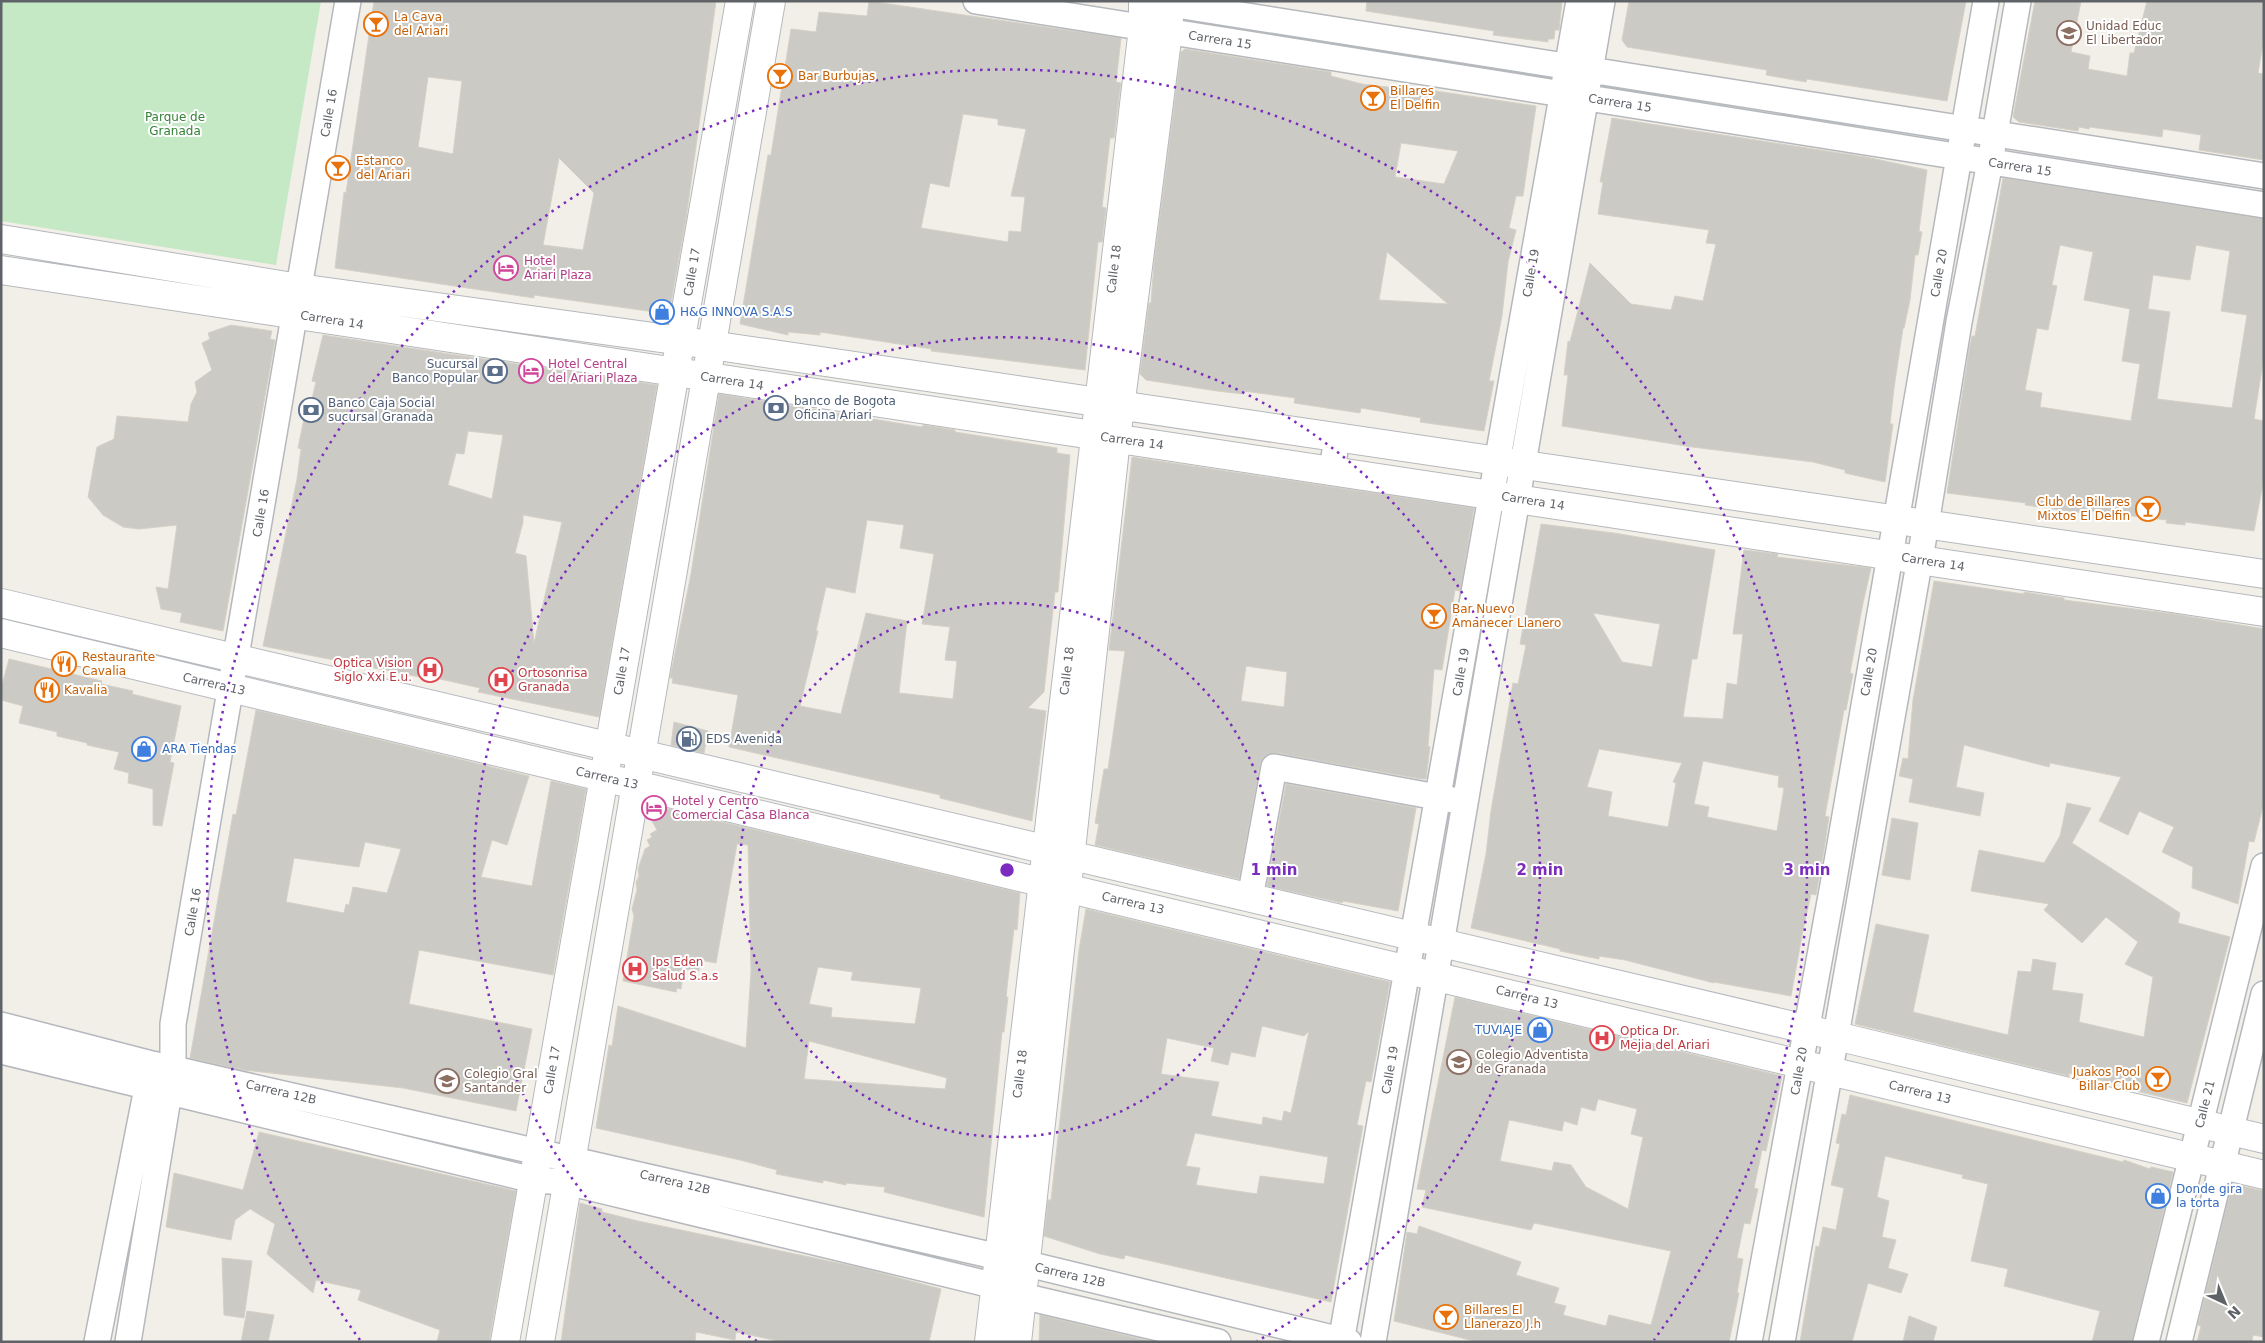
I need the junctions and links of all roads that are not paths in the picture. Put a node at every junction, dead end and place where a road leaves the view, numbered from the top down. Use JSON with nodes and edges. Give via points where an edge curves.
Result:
{"nodes":[{"id":1,"x":348,"y":1,"type":"edge"},
{"id":2,"x":740,"y":1,"type":"edge"},
{"id":3,"x":771,"y":1,"type":"edge"},
{"id":4,"x":976,"y":1,"type":"edge"},
{"id":5,"x":1579,"y":1,"type":"edge"},
{"id":6,"x":1602,"y":1,"type":"edge"},
{"id":7,"x":1986,"y":1,"type":"edge"},
{"id":8,"x":2018,"y":1,"type":"edge"},
{"id":9,"x":1157,"y":11,"type":"edge"},
{"id":10,"x":1579,"y":68,"type":"junction"},
{"id":11,"x":1575,"y":96,"type":"junction"},
{"id":12,"x":1753,"y":96,"type":"junction"},
{"id":13,"x":1751,"y":124,"type":"junction"},
{"id":14,"x":1963,"y":128,"type":"junction"},
{"id":15,"x":1994,"y":134,"type":"junction"},
{"id":16,"x":1959,"y":157,"type":"junction"},
{"id":17,"x":1990,"y":162,"type":"junction"},
{"id":18,"x":2264,"y":176,"type":"edge"},
{"id":19,"x":2264,"y":205,"type":"edge"},
{"id":20,"x":1,"y":239,"type":"edge"},
{"id":21,"x":1,"y":270,"type":"edge"},
{"id":22,"x":299,"y":288,"type":"junction"},
{"id":23,"x":294,"y":314,"type":"junction"},
{"id":24,"x":1931,"y":317,"type":"junction"},
{"id":25,"x":1959,"y":322,"type":"junction"},
{"id":26,"x":680,"y":340,"type":"junction"},
{"id":27,"x":710,"y":345,"type":"junction"},
{"id":28,"x":674,"y":372,"type":"junction"},
{"id":29,"x":705,"y":376,"type":"junction"},
{"id":30,"x":1109,"y":404,"type":"junction"},
{"id":31,"x":1180,"y":414,"type":"junction"},
{"id":32,"x":1105,"y":437,"type":"junction"},
{"id":33,"x":1337,"y":437,"type":"junction"},
{"id":34,"x":1177,"y":448,"type":"junction"},
{"id":35,"x":1511,"y":463,"type":"junction"},
{"id":36,"x":1332,"y":471,"type":"junction"},
{"id":37,"x":1505,"y":497,"type":"junction"},
{"id":38,"x":1896,"y":520,"type":"junction"},
{"id":39,"x":1926,"y":524,"type":"junction"},
{"id":40,"x":1889,"y":556,"type":"junction"},
{"id":41,"x":1920,"y":560,"type":"junction"},
{"id":42,"x":2264,"y":574,"type":"edge"},
{"id":43,"x":1,"y":603,"type":"edge"},
{"id":44,"x":2264,"y":612,"type":"edge"},
{"id":45,"x":1,"y":633,"type":"edge"},
{"id":46,"x":236,"y":658,"type":"junction"},
{"id":47,"x":1458,"y":684,"type":"junction"},
{"id":48,"x":231,"y":688,"type":"junction"},
{"id":49,"x":1485,"y":689,"type":"junction"},
{"id":50,"x":609,"y":746,"type":"junction"},
{"id":51,"x":641,"y":753,"type":"junction"},
{"id":52,"x":604,"y":777,"type":"junction"},
{"id":53,"x":635,"y":785,"type":"junction"},
{"id":54,"x":1438,"y":798,"type":"junction"},
{"id":55,"x":1465,"y":802,"type":"junction"},
{"id":56,"x":1058,"y":853,"type":"junction"},
{"id":57,"x":2264,"y":866,"type":"edge"},
{"id":58,"x":1054,"y":884,"type":"junction"},
{"id":59,"x":1250,"y":898,"type":"junction"},
{"id":60,"x":1413,"y":937,"type":"junction"},
{"id":61,"x":1441,"y":943,"type":"junction"},
{"id":62,"x":1408,"y":969,"type":"junction"},
{"id":63,"x":1436,"y":976,"type":"junction"},
{"id":64,"x":2264,"y":994,"type":"edge"},
{"id":65,"x":1,"y":1025,"type":"edge"},
{"id":66,"x":1806,"y":1029,"type":"junction"},
{"id":67,"x":1836,"y":1036,"type":"junction"},
{"id":68,"x":1,"y":1051,"type":"edge"},
{"id":69,"x":1800,"y":1064,"type":"junction"},
{"id":70,"x":1830,"y":1070,"type":"junction"},
{"id":71,"x":161,"y":1077,"type":"junction"},
{"id":72,"x":2200,"y":1124,"type":"junction"},
{"id":73,"x":2230,"y":1131,"type":"junction"},
{"id":74,"x":2264,"y":1139,"type":"edge"},
{"id":75,"x":538,"y":1151,"type":"junction"},
{"id":76,"x":2192,"y":1157,"type":"junction"},
{"id":77,"x":2222,"y":1164,"type":"junction"},
{"id":78,"x":569,"y":1170,"type":"junction"},
{"id":79,"x":2264,"y":1175,"type":"edge"},
{"id":80,"x":533,"y":1180,"type":"junction"},
{"id":81,"x":1368,"y":1193,"type":"junction"},
{"id":82,"x":1399,"y":1194,"type":"junction"},
{"id":83,"x":999,"y":1257,"type":"junction"},
{"id":84,"x":1025,"y":1265,"type":"junction"},
{"id":85,"x":996,"y":1286,"type":"junction"},
{"id":86,"x":1022,"y":1296,"type":"junction"},
{"id":87,"x":1344,"y":1341,"type":"edge"},
{"id":88,"x":97,"y":1342,"type":"edge"},
{"id":89,"x":128,"y":1342,"type":"edge"},
{"id":90,"x":505,"y":1342,"type":"edge"},
{"id":91,"x":540,"y":1342,"type":"edge"},
{"id":92,"x":990,"y":1342,"type":"edge"},
{"id":93,"x":1017,"y":1342,"type":"edge"},
{"id":94,"x":1218,"y":1342,"type":"edge"},
{"id":95,"x":1373,"y":1342,"type":"edge"},
{"id":96,"x":1749,"y":1342,"type":"edge"},
{"id":97,"x":1782,"y":1342,"type":"edge"},
{"id":98,"x":2146,"y":1342,"type":"edge"},
{"id":99,"x":2179,"y":1342,"type":"edge"}],
"edges":[{"from":1,"to":22,"type":"street","name":"Calle 16"},
{"from":2,"to":26,"type":"street","name":"Calle 17"},
{"from":3,"to":27,"type":"street"},
{"from":4,"to":9,"type":"street","name":"Carrera 15"},
{"from":5,"to":10,"type":"street","name":"Calle 19"},
{"from":6,"to":10,"type":"street","name":"Calle 19"},
{"from":7,"to":14,"type":"street","name":"Calle 20"},
{"from":8,"to":15,"type":"street"},
{"from":9,"to":10,"type":"street","name":"Carrera 15"},
{"from":9,"to":11,"type":"street","name":"Carrera 15"},
{"from":9,"to":30,"type":"street","name":"Calle 18"},
{"from":10,"to":11,"type":"street","name":"Calle 19"},
{"from":10,"to":12,"type":"street","name":"Carrera 15"},
{"from":11,"to":13,"type":"street","name":"Carrera 15"},
{"from":11,"to":35,"type":"street","name":"Calle 19"},
{"from":12,"to":13,"type":"street"},
{"from":12,"to":14,"type":"street","name":"Carrera 15"},
{"from":13,"to":16,"type":"street","name":"Carrera 15"},
{"from":14,"to":15,"type":"street","name":"Carrera 15"},
{"from":14,"to":16,"type":"street","name":"Calle 20"},
{"from":15,"to":17,"type":"street"},
{"from":15,"to":18,"type":"street","name":"Carrera 15"},
{"from":16,"to":17,"type":"street","name":"Carrera 15"},
{"from":16,"to":24,"type":"street","name":"Calle 20"},
{"from":17,"to":19,"type":"street","name":"Carrera 15"},
{"from":17,"to":25,"type":"street"},
{"from":20,"to":22,"type":"street"},
{"from":21,"to":23,"type":"street","name":"Carrera 14"},
{"from":22,"to":23,"type":"street","name":"Calle 16"},
{"from":22,"to":26,"type":"street"},
{"from":23,"to":28,"type":"street","name":"Carrera 14"},
{"from":23,"to":46,"type":"street","name":"Calle 16"},
{"from":24,"to":25,"type":"street"},
{"from":24,"to":38,"type":"street","name":"Calle 20"},
{"from":25,"to":39,"type":"street"},
{"from":26,"to":27,"type":"street"},
{"from":26,"to":28,"type":"street","name":"Calle 17"},
{"from":27,"to":29,"type":"street"},
{"from":27,"to":30,"type":"street"},
{"from":28,"to":29,"type":"street","name":"Carrera 14"},
{"from":28,"to":50,"type":"street","name":"Calle 17"},
{"from":29,"to":32,"type":"street","name":"Carrera 14"},
{"from":29,"to":51,"type":"street"},
{"from":30,"to":31,"type":"street"},
{"from":30,"to":32,"type":"street","name":"Calle 18"},
{"from":31,"to":33,"type":"street"},
{"from":31,"to":34,"type":"street"},
{"from":32,"to":34,"type":"street","name":"Carrera 14"},
{"from":32,"to":56,"type":"street","name":"Calle 18"},
{"from":33,"to":35,"type":"street"},
{"from":33,"to":36,"type":"street"},
{"from":34,"to":36,"type":"street","name":"Carrera 14"},
{"from":35,"to":37,"type":"street","name":"Calle 19"},
{"from":35,"to":38,"type":"street"},
{"from":36,"to":37,"type":"street","name":"Carrera 14"},
{"from":37,"to":40,"type":"street","name":"Carrera 14"},
{"from":37,"to":47,"type":"street","name":"Calle 19"},
{"from":37,"to":49,"type":"street","name":"Calle 19"},
{"from":38,"to":39,"type":"street"},
{"from":38,"to":40,"type":"street","name":"Calle 20"},
{"from":39,"to":41,"type":"street"},
{"from":39,"to":42,"type":"street"},
{"from":40,"to":41,"type":"street","name":"Carrera 14"},
{"from":40,"to":66,"type":"street","name":"Calle 20"},
{"from":41,"to":44,"type":"street","name":"Carrera 14"},
{"from":41,"to":67,"type":"street"},
{"from":43,"to":46,"type":"street"},
{"from":45,"to":48,"type":"street","name":"Carrera 13"},
{"from":46,"to":48,"type":"street","name":"Calle 16"},
{"from":46,"to":50,"type":"street"},
{"from":47,"to":49,"type":"street"},
{"from":47,"to":54,"type":"street","name":"Calle 19"},
{"from":48,"to":52,"type":"street","name":"Carrera 13"},
{"from":48,"to":71,"type":"street","name":"Calle 16","via":[[174,1024]]},
{"from":49,"to":55,"type":"street","name":"Calle 19"},
{"from":50,"to":51,"type":"street"},
{"from":50,"to":52,"type":"street","name":"Calle 17"},
{"from":51,"to":53,"type":"street"},
{"from":51,"to":56,"type":"street"},
{"from":52,"to":53,"type":"street","name":"Carrera 13"},
{"from":52,"to":75,"type":"street","name":"Calle 17"},
{"from":53,"to":58,"type":"street","name":"Carrera 13"},
{"from":53,"to":78,"type":"street"},
{"from":54,"to":55,"type":"street"},
{"from":54,"to":59,"type":"street","via":[[1274,767]]},
{"from":54,"to":60,"type":"street","name":"Calle 19"},
{"from":55,"to":61,"type":"street","name":"Calle 19"},
{"from":56,"to":58,"type":"street","name":"Calle 18"},
{"from":56,"to":59,"type":"street"},
{"from":57,"to":72,"type":"street","name":"Calle 21"},
{"from":58,"to":62,"type":"street","name":"Carrera 13"},
{"from":58,"to":83,"type":"street","name":"Calle 18"},
{"from":58,"to":84,"type":"street","name":"Calle 18"},
{"from":59,"to":60,"type":"street"},
{"from":60,"to":61,"type":"street"},
{"from":60,"to":62,"type":"street","name":"Calle 19"},
{"from":61,"to":63,"type":"street","name":"Calle 19"},
{"from":61,"to":66,"type":"street"},
{"from":62,"to":63,"type":"street","name":"Carrera 13"},
{"from":62,"to":81,"type":"street","name":"Calle 19"},
{"from":63,"to":69,"type":"street","name":"Carrera 13"},
{"from":63,"to":82,"type":"street","name":"Calle 19"},
{"from":64,"to":73,"type":"street"},
{"from":65,"to":71,"type":"street","name":"Carrera 12B"},
{"from":66,"to":67,"type":"street"},
{"from":66,"to":69,"type":"street","name":"Calle 20"},
{"from":67,"to":70,"type":"street"},
{"from":67,"to":72,"type":"street"},
{"from":68,"to":71,"type":"street","name":"Carrera 12B"},
{"from":69,"to":70,"type":"street","name":"Carrera 13"},
{"from":69,"to":96,"type":"street","name":"Calle 20"},
{"from":70,"to":76,"type":"street","name":"Carrera 13"},
{"from":70,"to":97,"type":"street"},
{"from":71,"to":75,"type":"street","name":"Carrera 12B"},
{"from":71,"to":80,"type":"street","name":"Carrera 12B"},
{"from":71,"to":88,"type":"street","name":"Calle 16"},
{"from":71,"to":89,"type":"street","name":"Calle 16"},
{"from":72,"to":73,"type":"street"},
{"from":72,"to":76,"type":"street","name":"Calle 21"},
{"from":73,"to":74,"type":"street"},
{"from":73,"to":77,"type":"street"},
{"from":75,"to":78,"type":"street","name":"Carrera 12B"},
{"from":75,"to":80,"type":"street","name":"Calle 17"},
{"from":76,"to":77,"type":"street","name":"Carrera 13"},
{"from":76,"to":98,"type":"street","name":"Calle 21"},
{"from":77,"to":79,"type":"street","name":"Carrera 13"},
{"from":77,"to":99,"type":"street"},
{"from":78,"to":80,"type":"street","name":"Carrera 12B"},
{"from":78,"to":83,"type":"street","name":"Carrera 12B"},
{"from":78,"to":85,"type":"street","name":"Carrera 12B"},
{"from":78,"to":91,"type":"street"},
{"from":80,"to":90,"type":"street","name":"Calle 17"},
{"from":81,"to":82,"type":"street"},
{"from":81,"to":87,"type":"street","name":"Calle 19"},
{"from":82,"to":95,"type":"street","name":"Calle 19"},
{"from":83,"to":84,"type":"street","name":"Carrera 12B"},
{"from":83,"to":85,"type":"street","name":"Calle 18"},
{"from":84,"to":86,"type":"street","name":"Calle 18"},
{"from":84,"to":87,"type":"street","name":"Carrera 12B"},
{"from":85,"to":86,"type":"street","name":"Carrera 12B"},
{"from":85,"to":92,"type":"street","name":"Calle 18"},
{"from":86,"to":93,"type":"street","name":"Calle 18"},
{"from":86,"to":94,"type":"street","name":"Carrera 12B"}]}
